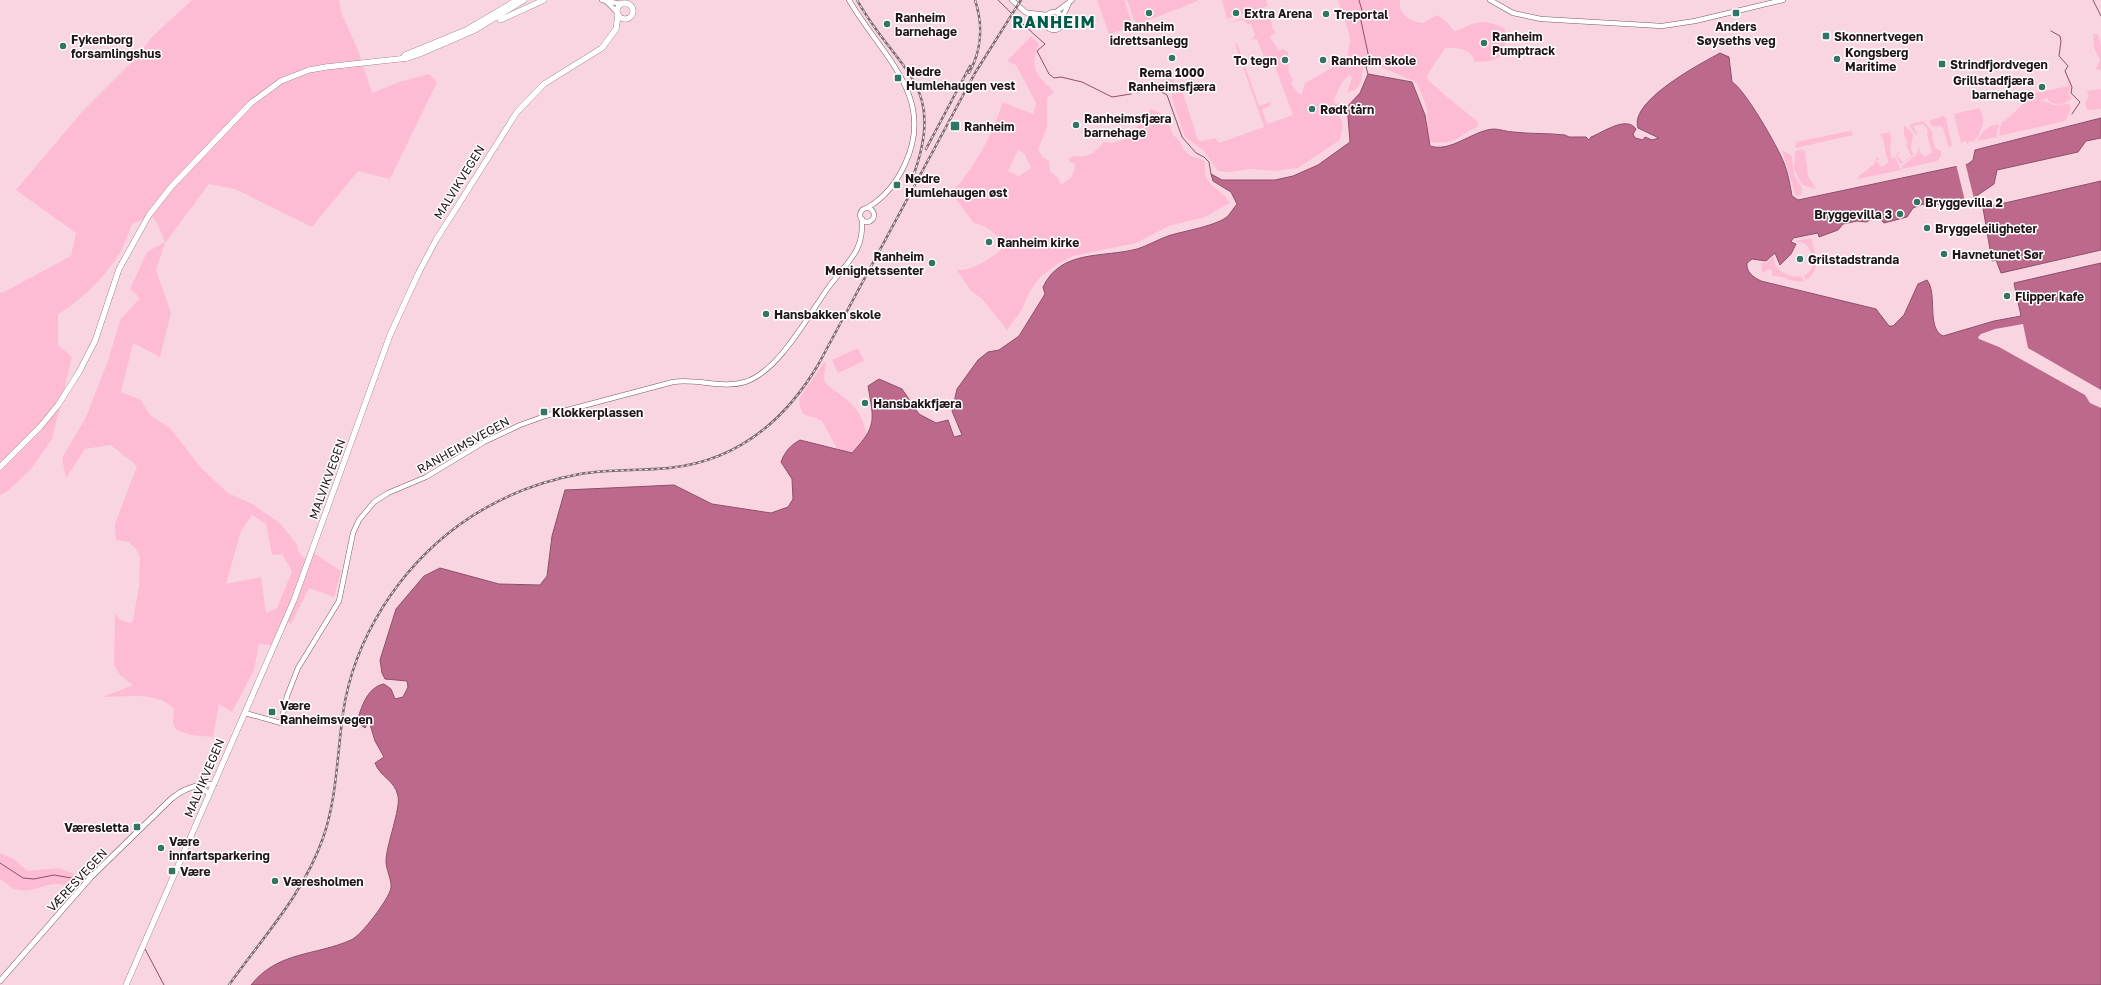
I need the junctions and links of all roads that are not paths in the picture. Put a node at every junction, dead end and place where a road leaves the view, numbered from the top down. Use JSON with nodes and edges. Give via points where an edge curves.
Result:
{"nodes":[{"id":1,"x":517,"y":0,"type":"edge"},
{"id":2,"x":524,"y":0,"type":"edge"},
{"id":3,"x":544,"y":0,"type":"edge"},
{"id":4,"x":634,"y":0,"type":"edge"},
{"id":5,"x":849,"y":0,"type":"edge"},
{"id":6,"x":1012,"y":0,"type":"edge"},
{"id":7,"x":1490,"y":0,"type":"edge"},
{"id":8,"x":1783,"y":0,"type":"edge"},
{"id":9,"x":605,"y":1,"type":"edge"},
{"id":10,"x":624,"y":2,"type":"edge"},
{"id":11,"x":1070,"y":2,"type":"edge"},
{"id":12,"x":631,"y":6,"type":"junction"},
{"id":13,"x":1024,"y":11,"type":"junction"},
{"id":14,"x":1056,"y":12,"type":"junction"},
{"id":15,"x":617,"y":14,"type":"junction"},
{"id":16,"x":1047,"y":15,"type":"junction"},
{"id":17,"x":1062,"y":18,"type":"junction"},
{"id":18,"x":628,"y":19,"type":"junction"},
{"id":19,"x":488,"y":23,"type":"junction"},
{"id":20,"x":1045,"y":24,"type":"junction"},
{"id":21,"x":616,"y":29,"type":"junction"},
{"id":22,"x":403,"y":58,"type":"junction"},
{"id":23,"x":881,"y":198,"type":"junction"},
{"id":24,"x":867,"y":208,"type":"junction"},
{"id":25,"x":874,"y":212,"type":"junction"},
{"id":26,"x":862,"y":219,"type":"junction"},
{"id":27,"x":870,"y":222,"type":"junction"},
{"id":28,"x":862,"y":233,"type":"junction"},
{"id":29,"x":0,"y":467,"type":"edge"},
{"id":30,"x":245,"y":713,"type":"junction"},
{"id":31,"x":214,"y":784,"type":"junction"},
{"id":32,"x":194,"y":786,"type":"junction"},
{"id":33,"x":210,"y":793,"type":"junction"},
{"id":34,"x":0,"y":980,"type":"edge"},
{"id":35,"x":126,"y":985,"type":"edge"}],
"edges":[{"from":1,"to":22,"type":"main road","via":[[466,30]]},
{"from":2,"to":19,"type":"main road"},
{"from":3,"to":19,"type":"main road"},
{"from":4,"to":12,"type":"main road"},
{"from":5,"to":23,"type":"street","via":[[902,78],[910,93],[913,109],[913,137],[908,158],[897,178]]},
{"from":6,"to":13,"type":"street"},
{"from":7,"to":8,"type":"street","via":[[1513,12],[1541,19],[1656,26],[1690,22]]},
{"from":9,"to":10,"type":"street"},
{"from":9,"to":15,"type":"street"},
{"from":10,"to":12,"type":"main road"},
{"from":10,"to":15,"type":"main road"},
{"from":11,"to":14,"type":"street"},
{"from":11,"to":17,"type":"street"},
{"from":12,"to":18,"type":"main road","via":[[633,13]]},
{"from":13,"to":16,"type":"street"},
{"from":13,"to":20,"type":"street"},
{"from":14,"to":16,"type":"street"},
{"from":14,"to":17,"type":"street"},
{"from":15,"to":18,"type":"main road","via":[[622,19]]},
{"from":15,"to":21,"type":"main road","name":"MALVIKVEGEN"},
{"from":16,"to":20,"type":"street"},
{"from":17,"to":20,"type":"street","via":[[1062,25],[1057,30],[1049,29]]},
{"from":18,"to":21,"type":"main road","name":"MALVIKVEGEN"},
{"from":19,"to":22,"type":"main road","via":[[446,44]]},
{"from":21,"to":30,"type":"main road","name":"MALVIKVEGEN","via":[[598,51],[549,80],[528,98],[436,240],[390,335],[305,573]]},
{"from":22,"to":29,"type":"main road","via":[[326,67],[299,73],[264,92],[239,115],[171,187],[149,215],[118,269],[95,341],[79,372],[40,427]]},
{"from":23,"to":24,"type":"street"},
{"from":23,"to":25,"type":"street"},
{"from":24,"to":25,"type":"street"},
{"from":24,"to":26,"type":"street","via":[[861,211]]},
{"from":25,"to":27,"type":"street"},
{"from":26,"to":27,"type":"street"},
{"from":26,"to":28,"type":"street","name":"RANHEIMSVEGEN"},
{"from":27,"to":28,"type":"street","name":"RANHEIMSVEGEN"},
{"from":28,"to":30,"type":"street","name":"RANHEIMSVEGEN","via":[[857,250],[801,328],[768,367],[757,376],[744,382],[728,384],[689,380],[672,382],[533,420],[502,433],[426,478],[388,493],[374,502],[359,520],[353,533],[339,601],[298,668],[287,696],[281,723]]},
{"from":30,"to":31,"type":"main road","name":"MALVIKVEGEN"},
{"from":31,"to":32,"type":"main road","name":"VÆRESVEGEN"},
{"from":31,"to":33,"type":"main road","name":"MALVIKVEGEN"},
{"from":32,"to":33,"type":"main road"},
{"from":32,"to":34,"type":"main road","name":"VÆRESVEGEN","via":[[172,798],[104,863]]},
{"from":33,"to":35,"type":"main road","name":"MALVIKVEGEN"}]}
